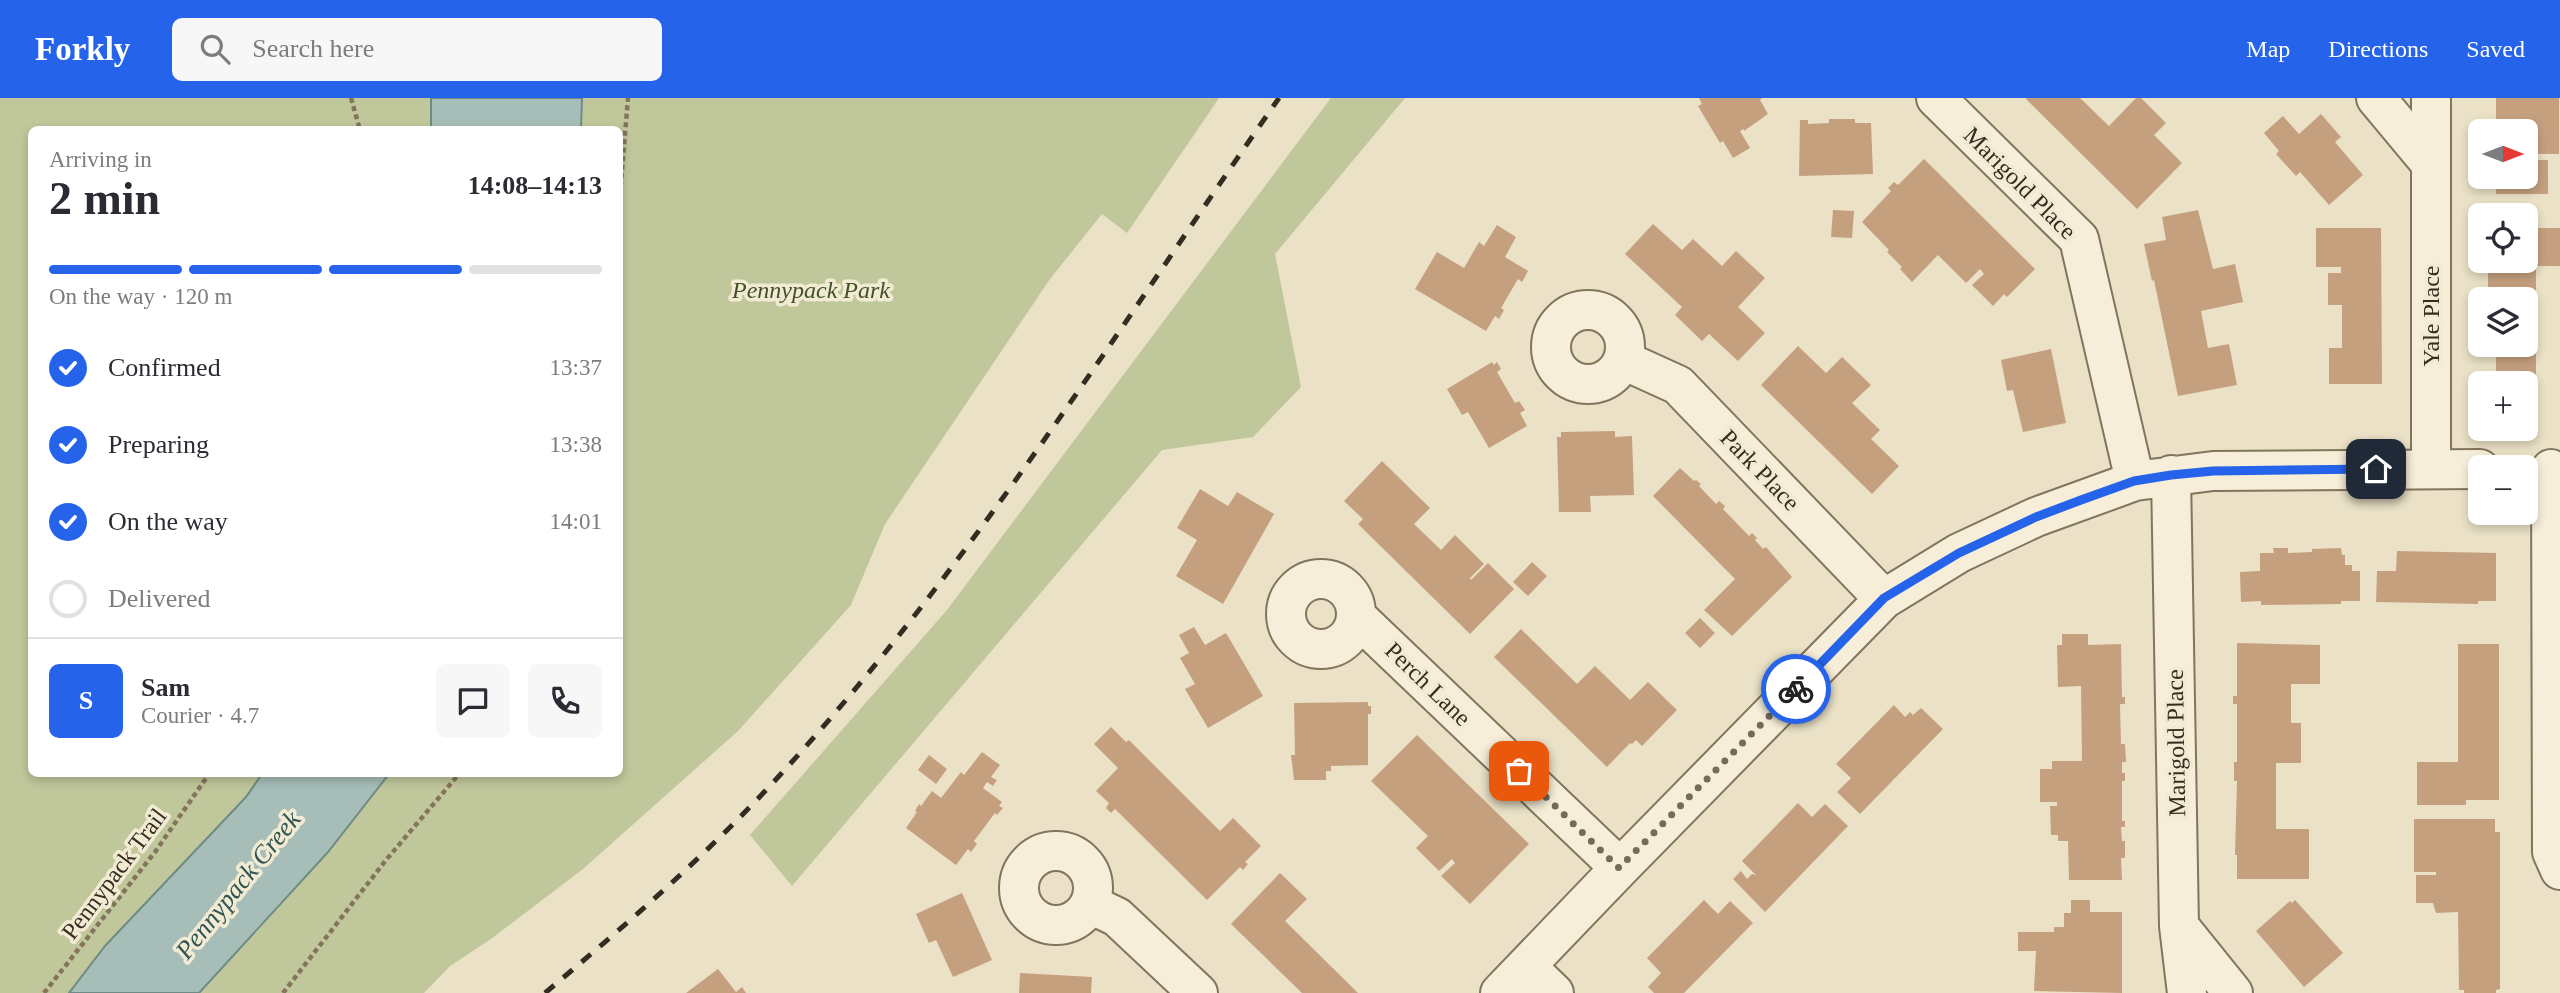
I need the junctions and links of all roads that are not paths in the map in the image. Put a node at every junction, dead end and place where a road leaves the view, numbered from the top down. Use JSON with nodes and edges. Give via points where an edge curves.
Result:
{"nodes":[{"id":1,"x":1936,"y":98,"type":"edge"},
{"id":2,"x":2376,"y":98,"type":"edge"},
{"id":3,"x":2431,"y":98,"type":"edge"},
{"id":4,"x":2431,"y":164,"type":"junction"},
{"id":5,"x":1623,"y":360,"type":"dead end"},
{"id":6,"x":2431,"y":468,"type":"junction"},
{"id":7,"x":2468,"y":469,"type":"edge"},
{"id":8,"x":2545,"y":469,"type":"edge"},
{"id":9,"x":2153,"y":478,"type":"junction"},
{"id":10,"x":1884,"y":598,"type":"junction"},
{"id":11,"x":1356,"y":617,"type":"dead end"},
{"id":12,"x":1619,"y":868,"type":"junction"},
{"id":13,"x":2560,"y":870,"type":"edge"},
{"id":14,"x":1090,"y":904,"type":"dead end"},
{"id":15,"x":2179,"y":926,"type":"junction"},
{"id":16,"x":1513,"y":980,"type":"edge"},
{"id":17,"x":1198,"y":993,"type":"edge"},
{"id":18,"x":1554,"y":993,"type":"edge"},
{"id":19,"x":2187,"y":993,"type":"edge"},
{"id":20,"x":2232,"y":993,"type":"edge"}],
"edges":[{"from":1,"to":9,"type":"street","name":"Marigold Place","via":[[2079,239]]},
{"from":2,"to":4,"type":"street"},
{"from":3,"to":4,"type":"street","name":"Yale Place"},
{"from":4,"to":6,"type":"street","name":"Yale Place"},
{"from":5,"to":10,"type":"street","name":"Park Place","via":[[1678,385]]},
{"from":6,"to":7,"type":"street"},
{"from":6,"to":9,"type":"street","via":[[2213,471]]},
{"from":8,"to":13,"type":"street","via":[[2552,852]]},
{"from":9,"to":10,"type":"street","via":[[2036,517],[1959,553]]},
{"from":9,"to":15,"type":"street","name":"Marigold Place"},
{"from":10,"to":12,"type":"street"},
{"from":11,"to":12,"type":"street","name":"Perch Lane"},
{"from":12,"to":16,"type":"street"},
{"from":14,"to":17,"type":"street","via":[[1117,917]]},
{"from":15,"to":19,"type":"street","name":"Marigold Place"},
{"from":15,"to":20,"type":"street"},
{"from":16,"to":18,"type":"street"}]}
